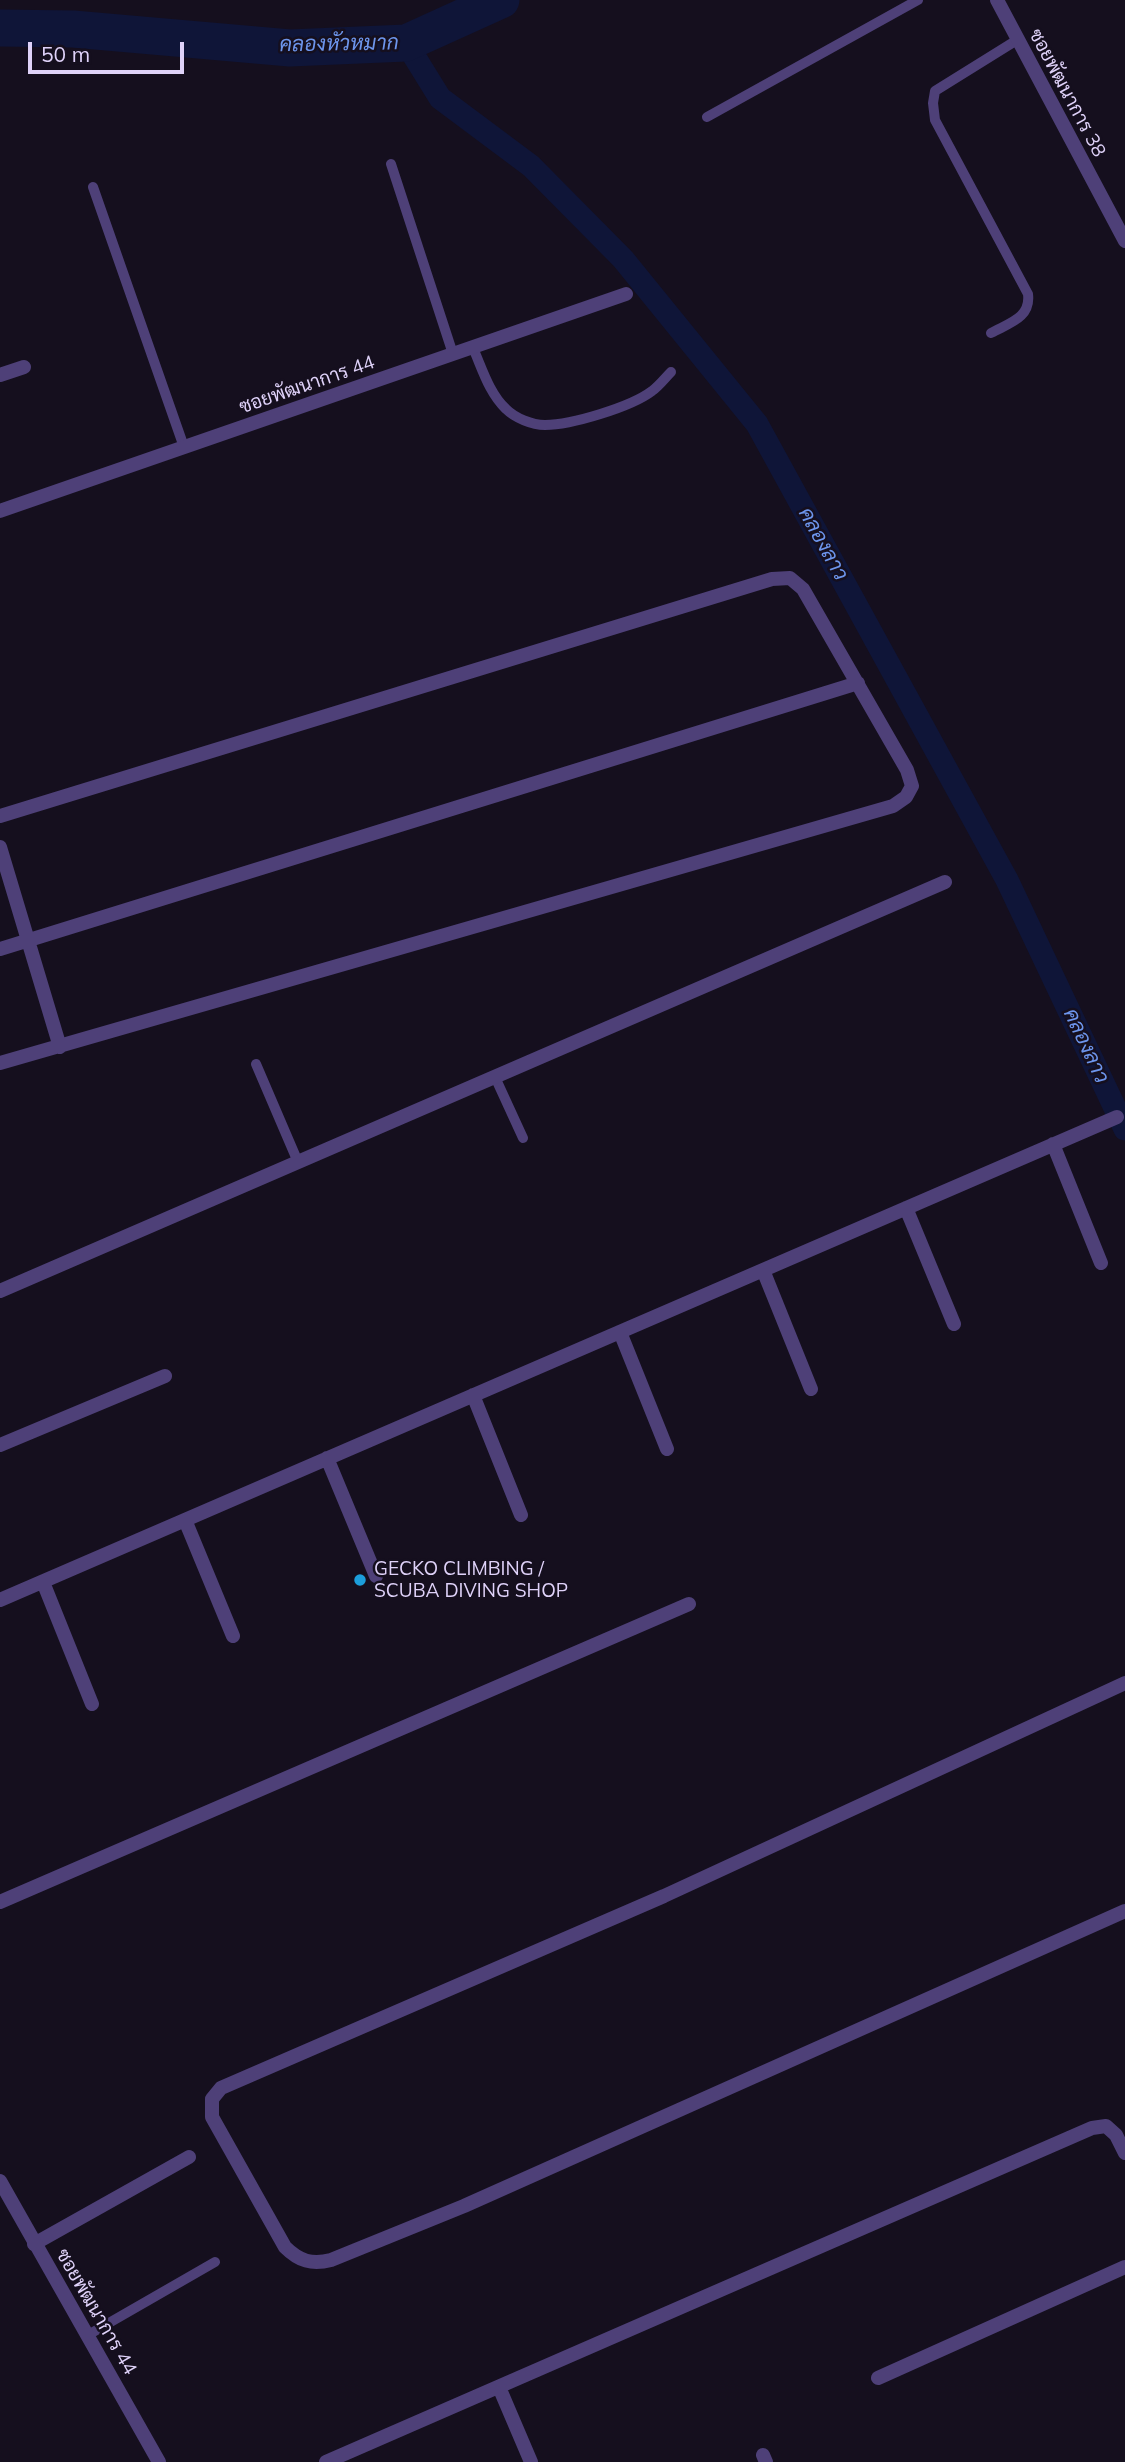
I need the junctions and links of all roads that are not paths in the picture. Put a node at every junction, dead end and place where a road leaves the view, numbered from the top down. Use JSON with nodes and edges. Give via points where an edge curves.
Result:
{"nodes":[{"id":1,"x":918,"y":0,"type":"edge"},
{"id":2,"x":997,"y":0,"type":"edge"},
{"id":3,"x":1017,"y":40,"type":"junction"},
{"id":4,"x":707,"y":117,"type":"dead end"},
{"id":5,"x":391,"y":164,"type":"dead end"},
{"id":6,"x":93,"y":187,"type":"dead end"},
{"id":7,"x":1125,"y":241,"type":"edge"},
{"id":8,"x":626,"y":294,"type":"dead end"},
{"id":9,"x":991,"y":334,"type":"dead end"},
{"id":10,"x":473,"y":348,"type":"junction"},
{"id":11,"x":453,"y":355,"type":"junction"},
{"id":12,"x":24,"y":367,"type":"dead end"},
{"id":13,"x":671,"y":372,"type":"dead end"},
{"id":14,"x":0,"y":374,"type":"edge"},
{"id":15,"x":184,"y":447,"type":"junction"},
{"id":16,"x":0,"y":511,"type":"edge"},
{"id":17,"x":858,"y":683,"type":"junction"},
{"id":18,"x":0,"y":816,"type":"edge"},
{"id":19,"x":0,"y":847,"type":"edge"},
{"id":20,"x":945,"y":882,"type":"dead end"},
{"id":21,"x":28,"y":940,"type":"junction"},
{"id":22,"x":0,"y":949,"type":"edge"},
{"id":23,"x":60,"y":1047,"type":"junction"},
{"id":24,"x":0,"y":1063,"type":"edge"},
{"id":25,"x":256,"y":1064,"type":"dead end"},
{"id":26,"x":495,"y":1077,"type":"junction"},
{"id":27,"x":1117,"y":1117,"type":"dead end"},
{"id":28,"x":523,"y":1138,"type":"dead end"},
{"id":29,"x":1053,"y":1144,"type":"junction"},
{"id":30,"x":298,"y":1162,"type":"junction"},
{"id":31,"x":906,"y":1208,"type":"junction"},
{"id":32,"x":1101,"y":1263,"type":"dead end"},
{"id":33,"x":763,"y":1270,"type":"junction"},
{"id":34,"x":0,"y":1291,"type":"edge"},
{"id":35,"x":954,"y":1324,"type":"dead end"},
{"id":36,"x":620,"y":1332,"type":"junction"},
{"id":37,"x":165,"y":1376,"type":"dead end"},
{"id":38,"x":811,"y":1389,"type":"dead end"},
{"id":39,"x":473,"y":1395,"type":"junction"},
{"id":40,"x":0,"y":1445,"type":"edge"},
{"id":41,"x":667,"y":1450,"type":"dead end"},
{"id":42,"x":327,"y":1458,"type":"junction"},
{"id":43,"x":521,"y":1515,"type":"dead end"},
{"id":44,"x":185,"y":1520,"type":"junction"},
{"id":45,"x":376,"y":1576,"type":"dead end"},
{"id":46,"x":43,"y":1582,"type":"junction"},
{"id":47,"x":0,"y":1600,"type":"edge"},
{"id":48,"x":689,"y":1604,"type":"dead end"},
{"id":49,"x":233,"y":1636,"type":"dead end"},
{"id":50,"x":1125,"y":1683,"type":"edge"},
{"id":51,"x":92,"y":1704,"type":"dead end"},
{"id":52,"x":0,"y":1902,"type":"edge"},
{"id":53,"x":1125,"y":1911,"type":"edge"},
{"id":54,"x":1125,"y":2153,"type":"edge"},
{"id":55,"x":189,"y":2157,"type":"dead end"},
{"id":56,"x":0,"y":2181,"type":"edge"},
{"id":57,"x":34,"y":2244,"type":"junction"},
{"id":58,"x":215,"y":2262,"type":"dead end"},
{"id":59,"x":1125,"y":2267,"type":"edge"},
{"id":60,"x":88,"y":2335,"type":"junction"},
{"id":61,"x":878,"y":2378,"type":"dead end"},
{"id":62,"x":499,"y":2387,"type":"junction"},
{"id":63,"x":159,"y":2462,"type":"edge"},
{"id":64,"x":326,"y":2462,"type":"edge"},
{"id":65,"x":531,"y":2462,"type":"edge"}],
"edges":[{"from":1,"to":4,"type":"lane"},
{"from":2,"to":3,"type":"street","name":"ซอยพัฒนาการ 38"},
{"from":3,"to":7,"type":"street","name":"ซอยพัฒนาการ 38"},
{"from":3,"to":9,"type":"lane","via":[[935,92],[933,103],[935,120],[1028,294],[1024,315]]},
{"from":5,"to":11,"type":"lane"},
{"from":6,"to":15,"type":"lane"},
{"from":8,"to":10,"type":"street","name":"ซอยพัฒนาการ 44"},
{"from":10,"to":11,"type":"street","name":"ซอยพัฒนาการ 44"},
{"from":10,"to":13,"type":"lane","via":[[489,386],[506,409],[523,421],[544,425],[582,419],[634,401]]},
{"from":11,"to":15,"type":"street","name":"ซอยพัฒนาการ 44"},
{"from":12,"to":14,"type":"street"},
{"from":15,"to":16,"type":"street","name":"ซอยพัฒนาการ 44"},
{"from":17,"to":18,"type":"street","via":[[803,589],[790,578],[772,579]]},
{"from":17,"to":21,"type":"street"},
{"from":17,"to":23,"type":"street","via":[[912,786],[893,806]]},
{"from":19,"to":21,"type":"street"},
{"from":20,"to":26,"type":"street"},
{"from":21,"to":22,"type":"street"},
{"from":21,"to":23,"type":"street"},
{"from":23,"to":24,"type":"street"},
{"from":25,"to":30,"type":"lane"},
{"from":26,"to":28,"type":"lane"},
{"from":26,"to":30,"type":"street"},
{"from":27,"to":29,"type":"street"},
{"from":29,"to":31,"type":"street"},
{"from":29,"to":32,"type":"street"},
{"from":30,"to":34,"type":"street"},
{"from":31,"to":33,"type":"street"},
{"from":31,"to":35,"type":"street"},
{"from":33,"to":36,"type":"street"},
{"from":33,"to":38,"type":"street"},
{"from":36,"to":39,"type":"street"},
{"from":36,"to":41,"type":"street"},
{"from":37,"to":40,"type":"street"},
{"from":39,"to":42,"type":"street"},
{"from":39,"to":43,"type":"street"},
{"from":42,"to":44,"type":"street"},
{"from":42,"to":45,"type":"street"},
{"from":44,"to":46,"type":"street"},
{"from":44,"to":49,"type":"street"},
{"from":46,"to":47,"type":"street"},
{"from":46,"to":51,"type":"street"},
{"from":48,"to":52,"type":"street"},
{"from":50,"to":53,"type":"street","via":[[664,1896],[221,2088],[212,2099],[212,2117],[285,2247],[303,2261],[318,2263],[464,2206]]},
{"from":54,"to":62,"type":"street","via":[[1106,2126],[1092,2128]]},
{"from":55,"to":57,"type":"street"},
{"from":56,"to":57,"type":"street","name":"ซอยพัฒนาการ 44"},
{"from":57,"to":60,"type":"street","name":"ซอยพัฒนาการ 44"},
{"from":58,"to":60,"type":"lane"},
{"from":59,"to":61,"type":"street"},
{"from":60,"to":63,"type":"street","name":"ซอยพัฒนาการ 44"},
{"from":62,"to":64,"type":"street"},
{"from":62,"to":65,"type":"street"}]}
